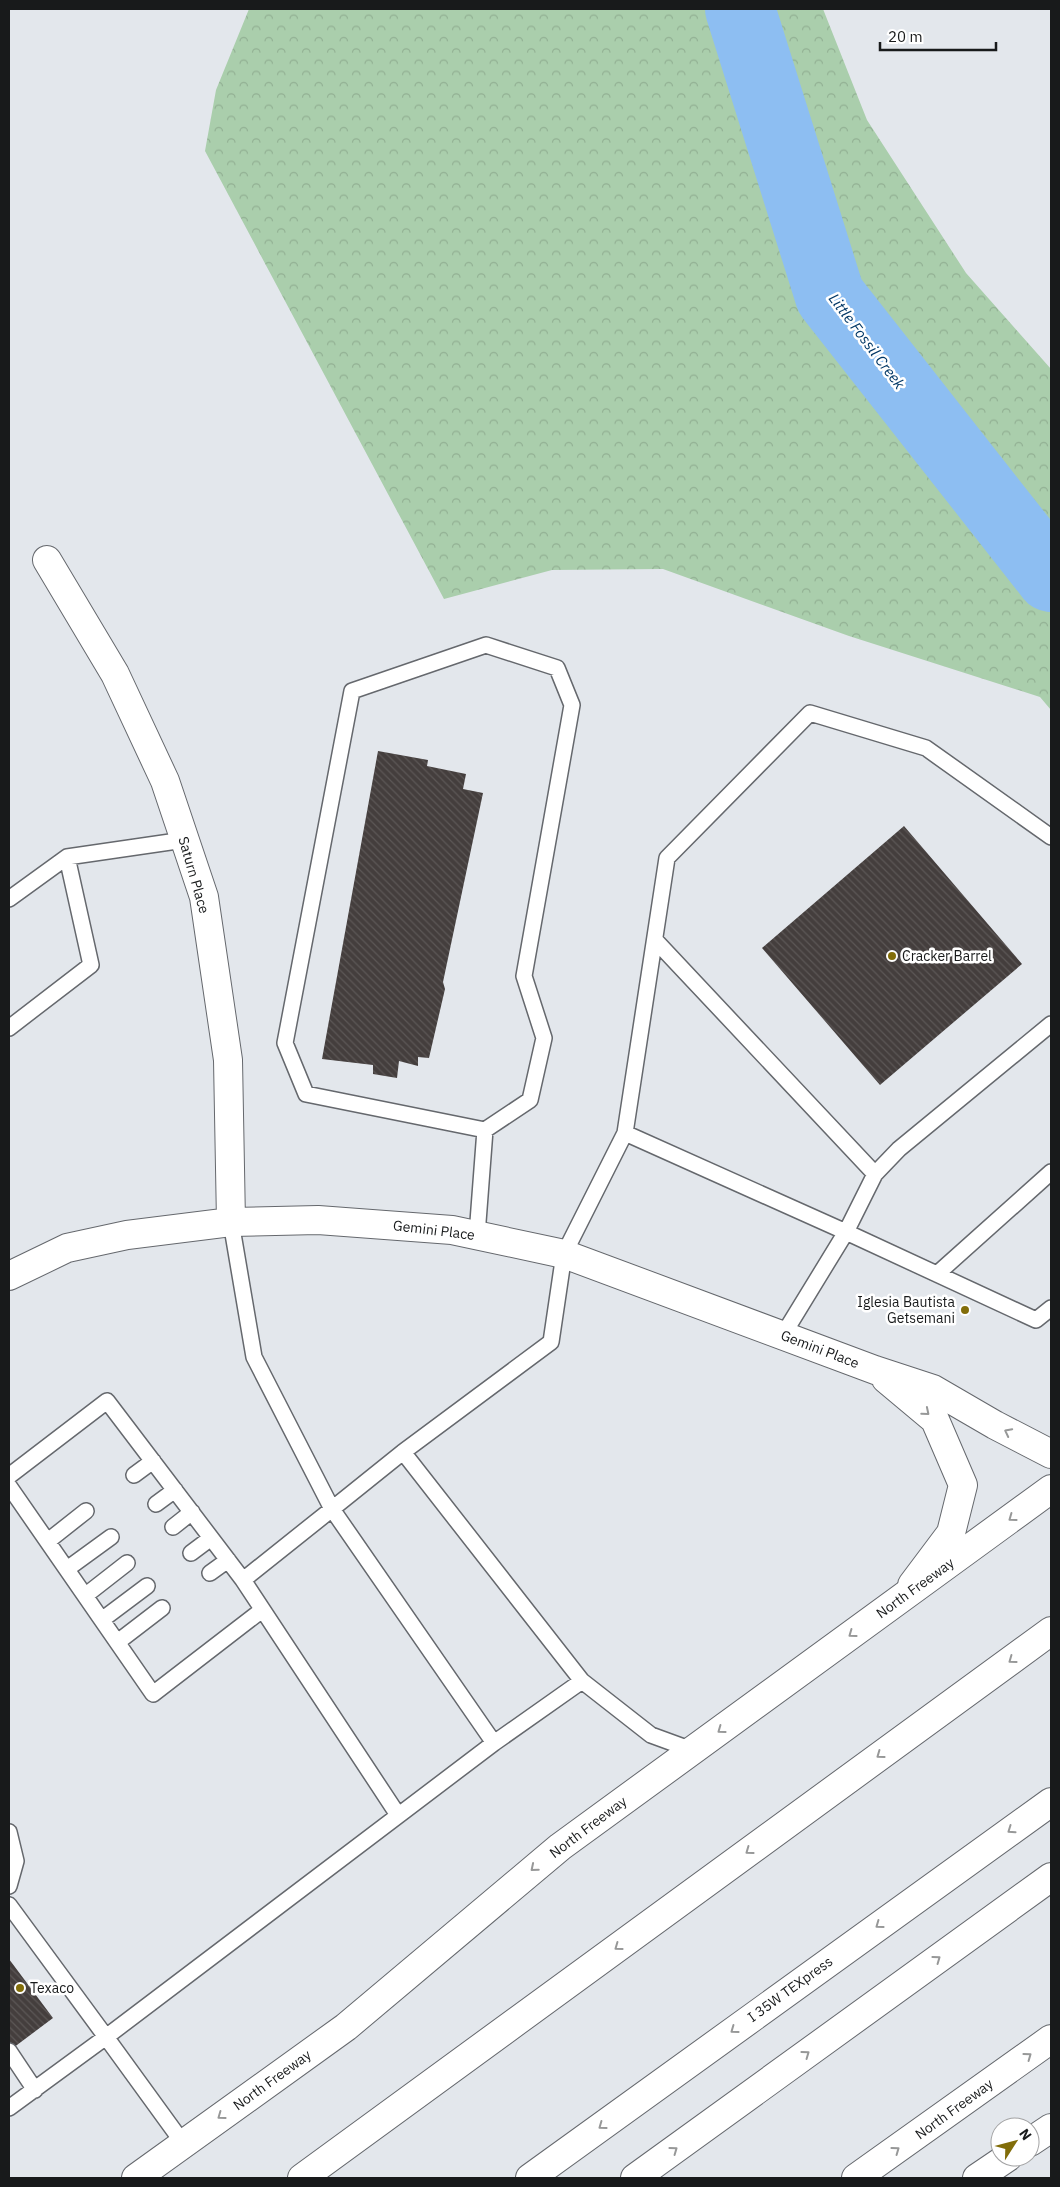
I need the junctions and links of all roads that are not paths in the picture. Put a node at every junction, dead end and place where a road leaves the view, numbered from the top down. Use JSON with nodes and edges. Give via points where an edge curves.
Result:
{"nodes":[{"id":1,"x":48,"y":560,"type":"dead end"},
{"id":2,"x":1051,"y":837,"type":"edge"},
{"id":3,"x":184,"y":840,"type":"junction"},
{"id":4,"x":66,"y":857,"type":"junction"},
{"id":5,"x":9,"y":899,"type":"edge"},
{"id":6,"x":654,"y":940,"type":"junction"},
{"id":7,"x":1051,"y":1024,"type":"edge"},
{"id":8,"x":9,"y":1028,"type":"edge"},
{"id":9,"x":484,"y":1130,"type":"junction"},
{"id":10,"x":625,"y":1133,"type":"junction"},
{"id":11,"x":1051,"y":1172,"type":"edge"},
{"id":12,"x":875,"y":1174,"type":"junction"},
{"id":13,"x":231,"y":1222,"type":"junction"},
{"id":14,"x":846,"y":1232,"type":"junction"},
{"id":15,"x":477,"y":1235,"type":"junction"},
{"id":16,"x":564,"y":1254,"type":"junction"},
{"id":17,"x":937,"y":1274,"type":"junction"},
{"id":18,"x":9,"y":1276,"type":"edge"},
{"id":19,"x":1051,"y":1308,"type":"edge"},
{"id":20,"x":783,"y":1335,"type":"junction"},
{"id":21,"x":875,"y":1370,"type":"junction"},
{"id":22,"x":403,"y":1452,"type":"junction"},
{"id":23,"x":1051,"y":1454,"type":"edge"},
{"id":24,"x":153,"y":1461,"type":"junction"},
{"id":25,"x":134,"y":1475,"type":"dead end"},
{"id":26,"x":9,"y":1476,"type":"edge"},
{"id":27,"x":9,"y":1486,"type":"edge"},
{"id":28,"x":1051,"y":1489,"type":"edge"},
{"id":29,"x":175,"y":1490,"type":"junction"},
{"id":30,"x":156,"y":1504,"type":"dead end"},
{"id":31,"x":332,"y":1509,"type":"junction"},
{"id":32,"x":86,"y":1511,"type":"dead end"},
{"id":33,"x":192,"y":1512,"type":"junction"},
{"id":34,"x":173,"y":1527,"type":"dead end"},
{"id":35,"x":111,"y":1536,"type":"dead end"},
{"id":36,"x":211,"y":1538,"type":"junction"},
{"id":37,"x":48,"y":1541,"type":"junction"},
{"id":38,"x":191,"y":1553,"type":"dead end"},
{"id":39,"x":228,"y":1560,"type":"junction"},
{"id":40,"x":127,"y":1563,"type":"dead end"},
{"id":41,"x":67,"y":1569,"type":"junction"},
{"id":42,"x":210,"y":1573,"type":"dead end"},
{"id":43,"x":244,"y":1580,"type":"junction"},
{"id":44,"x":147,"y":1586,"type":"dead end"},
{"id":45,"x":86,"y":1595,"type":"junction"},
{"id":46,"x":903,"y":1597,"type":"junction"},
{"id":47,"x":162,"y":1608,"type":"dead end"},
{"id":48,"x":262,"y":1610,"type":"junction"},
{"id":49,"x":103,"y":1619,"type":"junction"},
{"id":50,"x":1051,"y":1631,"type":"edge"},
{"id":51,"x":118,"y":1642,"type":"junction"},
{"id":52,"x":582,"y":1681,"type":"junction"},
{"id":53,"x":494,"y":1743,"type":"junction"},
{"id":54,"x":692,"y":1750,"type":"junction"},
{"id":55,"x":1051,"y":1802,"type":"edge"},
{"id":56,"x":398,"y":1815,"type":"junction"},
{"id":57,"x":9,"y":1832,"type":"edge"},
{"id":58,"x":1051,"y":1877,"type":"edge"},
{"id":59,"x":9,"y":1886,"type":"edge"},
{"id":60,"x":9,"y":1905,"type":"edge"},
{"id":61,"x":106,"y":2037,"type":"junction"},
{"id":62,"x":1051,"y":2039,"type":"edge"},
{"id":63,"x":9,"y":2051,"type":"edge"},
{"id":64,"x":35,"y":2090,"type":"junction"},
{"id":65,"x":9,"y":2108,"type":"edge"},
{"id":66,"x":1051,"y":2128,"type":"edge"},
{"id":67,"x":1040,"y":2135,"type":"edge"},
{"id":68,"x":183,"y":2143,"type":"junction"},
{"id":69,"x":993,"y":2167,"type":"edge"},
{"id":70,"x":136,"y":2178,"type":"edge"},
{"id":71,"x":302,"y":2178,"type":"edge"},
{"id":72,"x":530,"y":2178,"type":"edge"},
{"id":73,"x":635,"y":2178,"type":"edge"},
{"id":74,"x":856,"y":2178,"type":"edge"},
{"id":75,"x":977,"y":2178,"type":"edge"}],
"edges":[{"from":1,"to":3,"type":"main road","name":"Saturn Place","via":[[115,674],[165,781]]},
{"from":2,"to":6,"type":"lane","via":[[926,748],[810,713],[667,858]]},
{"from":3,"to":4,"type":"lane"},
{"from":3,"to":13,"type":"main road","name":"Saturn Place","via":[[204,897],[228,1060]]},
{"from":4,"to":5,"type":"lane"},
{"from":4,"to":8,"type":"lane","via":[[90,965]]},
{"from":6,"to":10,"type":"lane"},
{"from":6,"to":12,"type":"lane"},
{"from":7,"to":12,"type":"lane","via":[[898,1149]]},
{"from":9,"to":9,"type":"lane","via":[[530,1100],[544,1038],[524,976],[572,705],[557,668],[486,645],[352,691],[285,1043],[306,1094]]},
{"from":9,"to":15,"type":"lane"},
{"from":10,"to":14,"type":"lane"},
{"from":10,"to":16,"type":"lane"},
{"from":11,"to":17,"type":"lane"},
{"from":12,"to":14,"type":"lane"},
{"from":13,"to":15,"type":"main road","name":"Gemini Place","via":[[318,1220],[452,1230]]},
{"from":13,"to":18,"type":"main road","name":"Gemini Place","via":[[127,1235],[67,1248]]},
{"from":13,"to":31,"type":"lane","via":[[254,1357]]},
{"from":14,"to":17,"type":"lane"},
{"from":14,"to":20,"type":"lane"},
{"from":15,"to":16,"type":"main road","name":"Gemini Place"},
{"from":16,"to":20,"type":"main road","name":"Gemini Place"},
{"from":16,"to":22,"type":"lane","via":[[551,1342]]},
{"from":17,"to":19,"type":"lane","via":[[1036,1320]]},
{"from":20,"to":21,"type":"main road","name":"Gemini Place"},
{"from":23,"to":21,"type":"main road","name":"Gemini Place","one_way":true,"via":[[933,1389]]},
{"from":21,"to":46,"type":"main road","name":"Gemini Place","one_way":true,"via":[[935,1420],[963,1485],[951,1533]]},
{"from":22,"to":31,"type":"lane"},
{"from":22,"to":52,"type":"lane"},
{"from":24,"to":25,"type":"lane"},
{"from":24,"to":26,"type":"lane","via":[[107,1401]]},
{"from":24,"to":29,"type":"lane"},
{"from":27,"to":37,"type":"lane"},
{"from":28,"to":46,"type":"main road","name":"North Freeway","one_way":true},
{"from":29,"to":30,"type":"lane"},
{"from":29,"to":33,"type":"lane"},
{"from":31,"to":43,"type":"lane"},
{"from":31,"to":53,"type":"lane"},
{"from":32,"to":37,"type":"lane"},
{"from":33,"to":34,"type":"lane"},
{"from":33,"to":36,"type":"lane"},
{"from":35,"to":41,"type":"lane"},
{"from":36,"to":38,"type":"lane"},
{"from":36,"to":39,"type":"lane"},
{"from":37,"to":41,"type":"lane"},
{"from":39,"to":42,"type":"lane"},
{"from":39,"to":43,"type":"lane"},
{"from":40,"to":45,"type":"lane"},
{"from":41,"to":45,"type":"lane"},
{"from":43,"to":48,"type":"lane"},
{"from":44,"to":49,"type":"lane"},
{"from":45,"to":49,"type":"lane"},
{"from":46,"to":54,"type":"main road","name":"North Freeway","one_way":true},
{"from":47,"to":51,"type":"lane"},
{"from":48,"to":51,"type":"lane","via":[[153,1694]]},
{"from":48,"to":56,"type":"lane"},
{"from":49,"to":51,"type":"lane"},
{"from":50,"to":71,"type":"main road","one_way":true},
{"from":52,"to":53,"type":"lane"},
{"from":52,"to":54,"type":"lane","via":[[651,1735]]},
{"from":53,"to":56,"type":"lane"},
{"from":54,"to":68,"type":"main road","name":"North Freeway","one_way":true,"via":[[560,1847],[346,2027]]},
{"from":55,"to":72,"type":"main road","name":"I 35W TEXpress","one_way":true},
{"from":56,"to":61,"type":"lane"},
{"from":57,"to":59,"type":"lane","via":[[16,1861]]},
{"from":73,"to":58,"type":"main road","one_way":true},
{"from":60,"to":61,"type":"lane"},
{"from":61,"to":64,"type":"lane"},
{"from":61,"to":68,"type":"lane"},
{"from":74,"to":62,"type":"main road","name":"North Freeway","one_way":true},
{"from":63,"to":64,"type":"lane"},
{"from":64,"to":65,"type":"lane"},
{"from":66,"to":67,"type":"main road"},
{"from":68,"to":70,"type":"main road","name":"North Freeway"},
{"from":69,"to":75,"type":"main road"}]}
